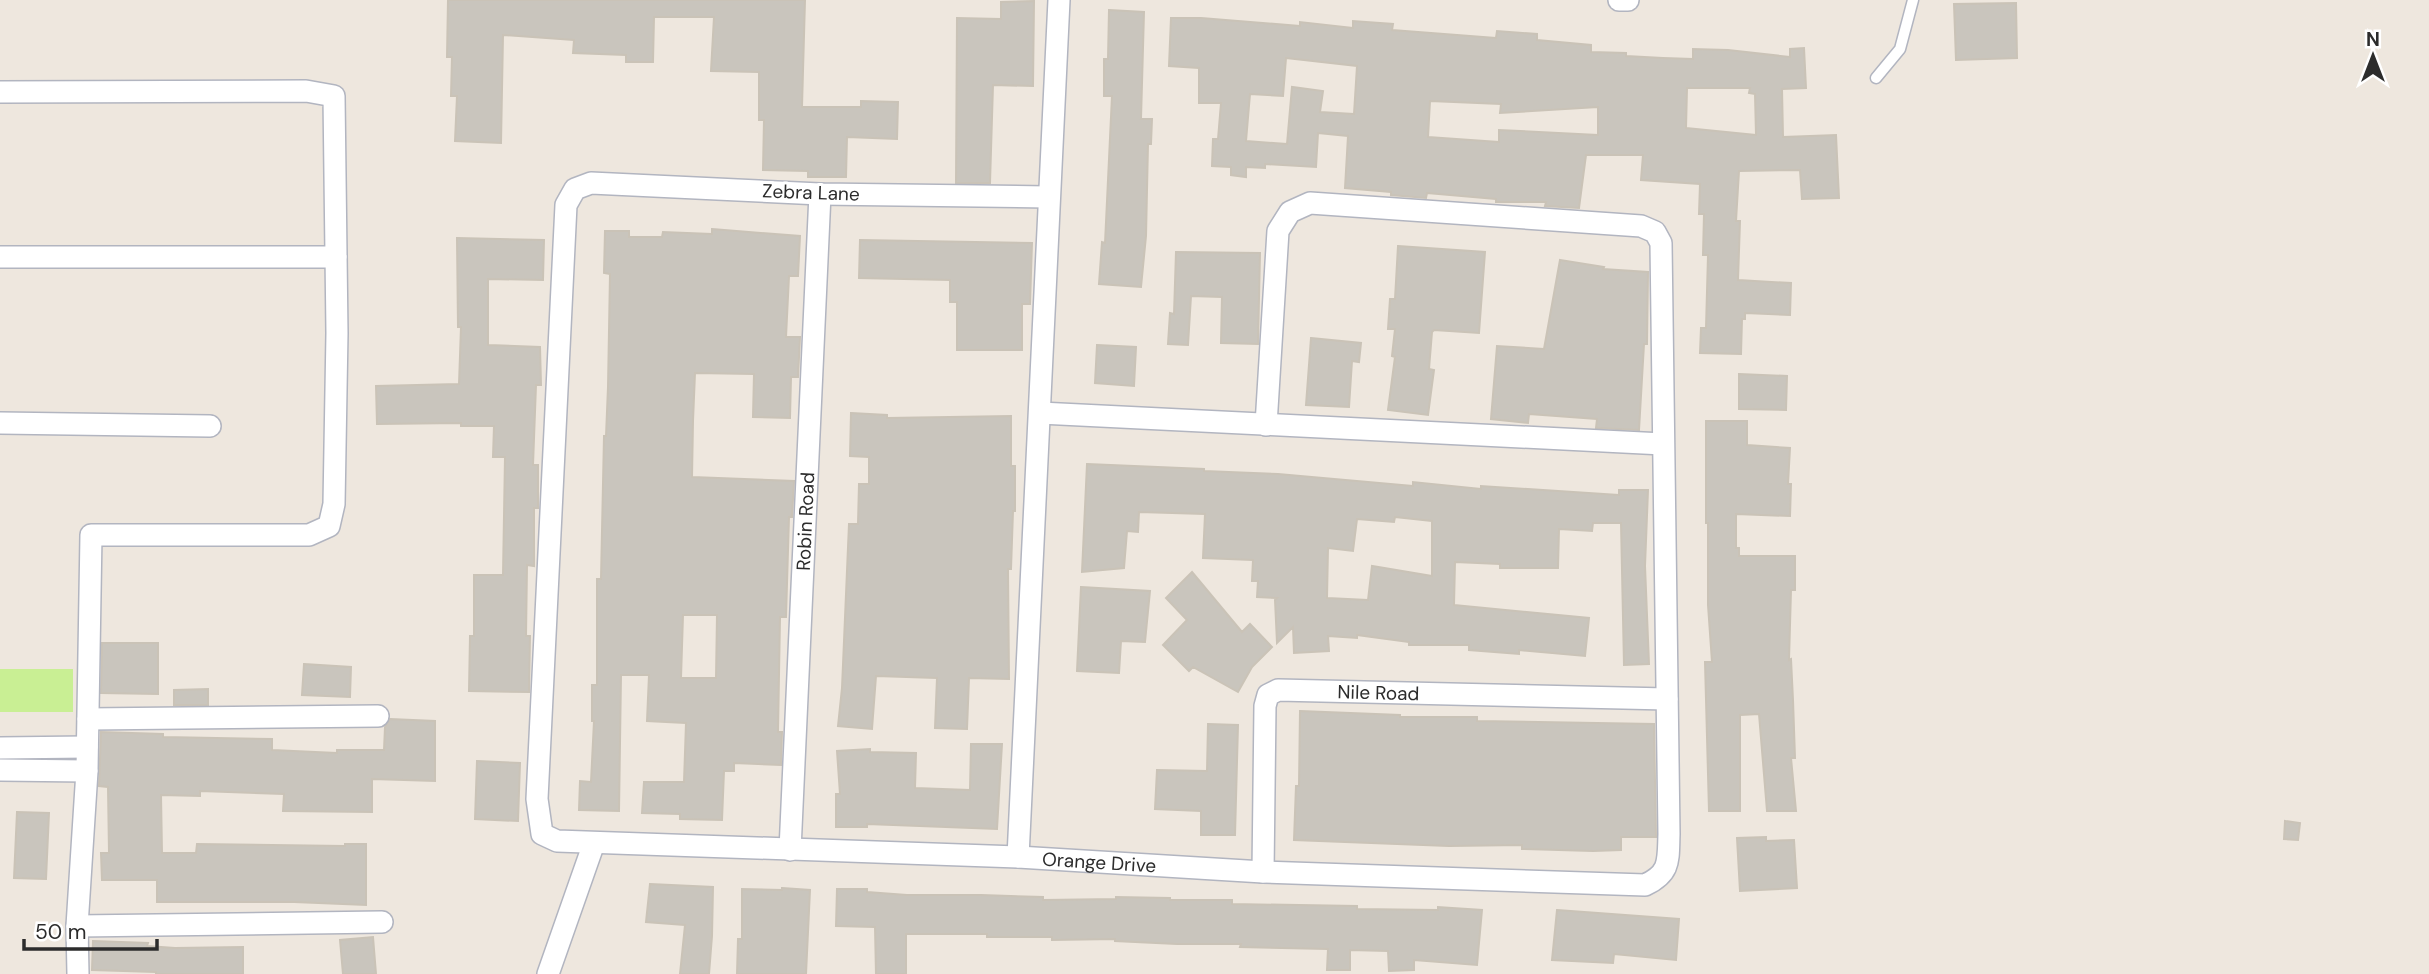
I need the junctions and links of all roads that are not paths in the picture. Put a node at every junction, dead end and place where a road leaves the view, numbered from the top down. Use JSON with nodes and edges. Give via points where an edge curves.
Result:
{"nodes":[{"id":1,"x":1059,"y":0,"type":"edge"},
{"id":2,"x":1619,"y":0,"type":"edge"},
{"id":3,"x":1628,"y":0,"type":"edge"},
{"id":4,"x":1913,"y":0,"type":"edge"},
{"id":5,"x":1877,"y":78,"type":"dead end"},
{"id":6,"x":0,"y":92,"type":"edge"},
{"id":7,"x":820,"y":194,"type":"junction"},
{"id":8,"x":1048,"y":197,"type":"junction"},
{"id":9,"x":0,"y":257,"type":"edge"},
{"id":10,"x":336,"y":257,"type":"junction"},
{"id":11,"x":1040,"y":413,"type":"junction"},
{"id":12,"x":0,"y":423,"type":"edge"},
{"id":13,"x":1266,"y":425,"type":"junction"},
{"id":14,"x":211,"y":426,"type":"dead end"},
{"id":15,"x":1663,"y":444,"type":"junction"},
{"id":16,"x":1667,"y":699,"type":"junction"},
{"id":17,"x":378,"y":716,"type":"dead end"},
{"id":18,"x":88,"y":719,"type":"junction"},
{"id":19,"x":87,"y":747,"type":"junction"},
{"id":20,"x":0,"y":748,"type":"edge"},
{"id":21,"x":0,"y":770,"type":"edge"},
{"id":22,"x":87,"y":771,"type":"junction"},
{"id":23,"x":542,"y":834,"type":"joint"},
{"id":24,"x":594,"y":842,"type":"junction"},
{"id":25,"x":790,"y":850,"type":"junction"},
{"id":26,"x":1018,"y":857,"type":"junction"},
{"id":27,"x":1263,"y":872,"type":"junction"},
{"id":28,"x":382,"y":922,"type":"dead end"},
{"id":29,"x":77,"y":926,"type":"junction"},
{"id":30,"x":78,"y":974,"type":"edge"},
{"id":31,"x":548,"y":974,"type":"edge"}],
"edges":[{"from":1,"to":8,"type":"street"},
{"from":2,"to":3,"type":"street"},
{"from":4,"to":5,"type":"lane","via":[[1899,49]]},
{"from":6,"to":10,"type":"street","via":[[306,91],[334,96]]},
{"from":7,"to":8,"type":"street","name":"Zebra Lane"},
{"from":7,"to":23,"type":"street","name":"Zebra Lane","via":[[591,183],[575,189],[566,205],[537,799]]},
{"from":7,"to":25,"type":"street","name":"Robin Road"},
{"from":8,"to":11,"type":"street"},
{"from":9,"to":10,"type":"street"},
{"from":10,"to":18,"type":"street","via":[[334,503],[329,526],[309,535],[90,535]]},
{"from":11,"to":13,"type":"street"},
{"from":11,"to":26,"type":"street"},
{"from":12,"to":14,"type":"street"},
{"from":13,"to":15,"type":"street"},
{"from":13,"to":15,"type":"street","via":[[1278,231],[1290,212],[1310,204],[1641,226],[1655,232],[1661,243]]},
{"from":15,"to":16,"type":"street"},
{"from":16,"to":27,"type":"street","name":"Nile Road","via":[[1278,690],[1268,695],[1265,706]]},
{"from":16,"to":27,"type":"street","name":"Orange Drive","via":[[1667,864],[1655,881],[1645,885]]},
{"from":17,"to":18,"type":"street"},
{"from":18,"to":19,"type":"street"},
{"from":19,"to":20,"type":"street"},
{"from":19,"to":22,"type":"street"},
{"from":21,"to":22,"type":"street"},
{"from":22,"to":29,"type":"street"},
{"from":23,"to":24,"type":"street","name":"Orange Drive","via":[[557,841]]},
{"from":24,"to":25,"type":"street","name":"Orange Drive"},
{"from":24,"to":31,"type":"street"},
{"from":25,"to":26,"type":"street","name":"Orange Drive"},
{"from":26,"to":27,"type":"street","name":"Orange Drive"},
{"from":28,"to":29,"type":"street"},
{"from":29,"to":30,"type":"street"}]}
